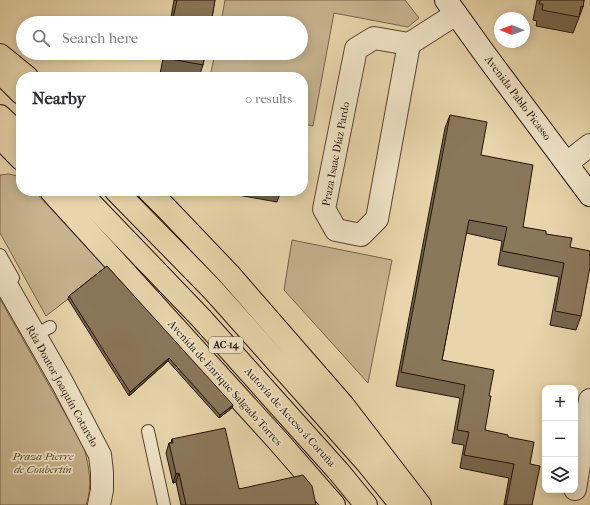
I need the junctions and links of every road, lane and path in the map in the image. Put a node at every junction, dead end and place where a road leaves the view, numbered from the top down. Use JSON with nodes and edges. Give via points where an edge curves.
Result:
{"nodes":[{"id":1,"x":451,"y":7,"type":"edge"},
{"id":2,"x":409,"y":44,"type":"junction"},
{"id":3,"x":0,"y":55,"type":"edge"},
{"id":4,"x":0,"y":72,"type":"edge"},
{"id":5,"x":21,"y":72,"type":"edge"},
{"id":6,"x":16,"y":89,"type":"edge"},
{"id":7,"x":0,"y":116,"type":"edge"},
{"id":8,"x":0,"y":138,"type":"edge"},
{"id":9,"x":590,"y":145,"type":"edge"},
{"id":10,"x":15,"y":151,"type":"edge"},
{"id":11,"x":567,"y":163,"type":"junction"},
{"id":12,"x":590,"y":194,"type":"edge"},
{"id":13,"x":56,"y":196,"type":"edge"},
{"id":14,"x":84,"y":196,"type":"edge"},
{"id":15,"x":121,"y":196,"type":"edge"},
{"id":16,"x":154,"y":196,"type":"edge"},
{"id":17,"x":0,"y":255,"type":"edge"},
{"id":18,"x":0,"y":274,"type":"edge"},
{"id":19,"x":39,"y":330,"type":"junction"},
{"id":20,"x":590,"y":400,"type":"edge"},
{"id":21,"x":148,"y":431,"type":"dead end"},
{"id":22,"x":578,"y":471,"type":"edge"},
{"id":23,"x":574,"y":493,"type":"edge"},
{"id":24,"x":99,"y":505,"type":"edge"},
{"id":25,"x":164,"y":505,"type":"edge"},
{"id":26,"x":334,"y":505,"type":"edge"},
{"id":27,"x":366,"y":505,"type":"edge"},
{"id":28,"x":401,"y":505,"type":"edge"},
{"id":29,"x":420,"y":505,"type":"edge"},
{"id":30,"x":572,"y":505,"type":"edge"}],
"edges":[{"from":1,"to":2,"type":"street"},
{"from":1,"to":11,"type":"street","name":"Avenida Pablo Picasso"},
{"from":2,"to":2,"type":"street","name":"Praza Isaac Díaz Pardo","via":[[374,38],[356,50],[324,209],[336,230],[361,235],[377,218]]},
{"from":3,"to":5,"type":"main road"},
{"from":4,"to":6,"type":"main road"},
{"from":7,"to":10,"type":"main road"},
{"from":8,"to":10,"type":"main road"},
{"from":9,"to":11,"type":"street"},
{"from":11,"to":12,"type":"street","name":"Avenida Pablo Picasso"},
{"from":13,"to":26,"type":"main road","name":"Avenida de Enrique Salgado Torres"},
{"from":14,"to":27,"type":"main road","name":"Autovía de Acceso á Coruña","number":"AC-14","via":[[201,318]]},
{"from":15,"to":28,"type":"main road","number":"AC-14","via":[[213,290],[367,463]]},
{"from":16,"to":29,"type":"main road","via":[[228,274],[343,405]]},
{"from":17,"to":19,"type":"lane"},
{"from":18,"to":19,"type":"street","name":"Rúa Doutor Joaquín Cotarelo"},
{"from":19,"to":24,"type":"street","name":"Rúa Doutor Joaquín Cotarelo","via":[[63,384],[100,455],[102,490]]},
{"from":20,"to":22,"type":"street"},
{"from":21,"to":25,"type":"lane"},
{"from":23,"to":30,"type":"street"}]}
